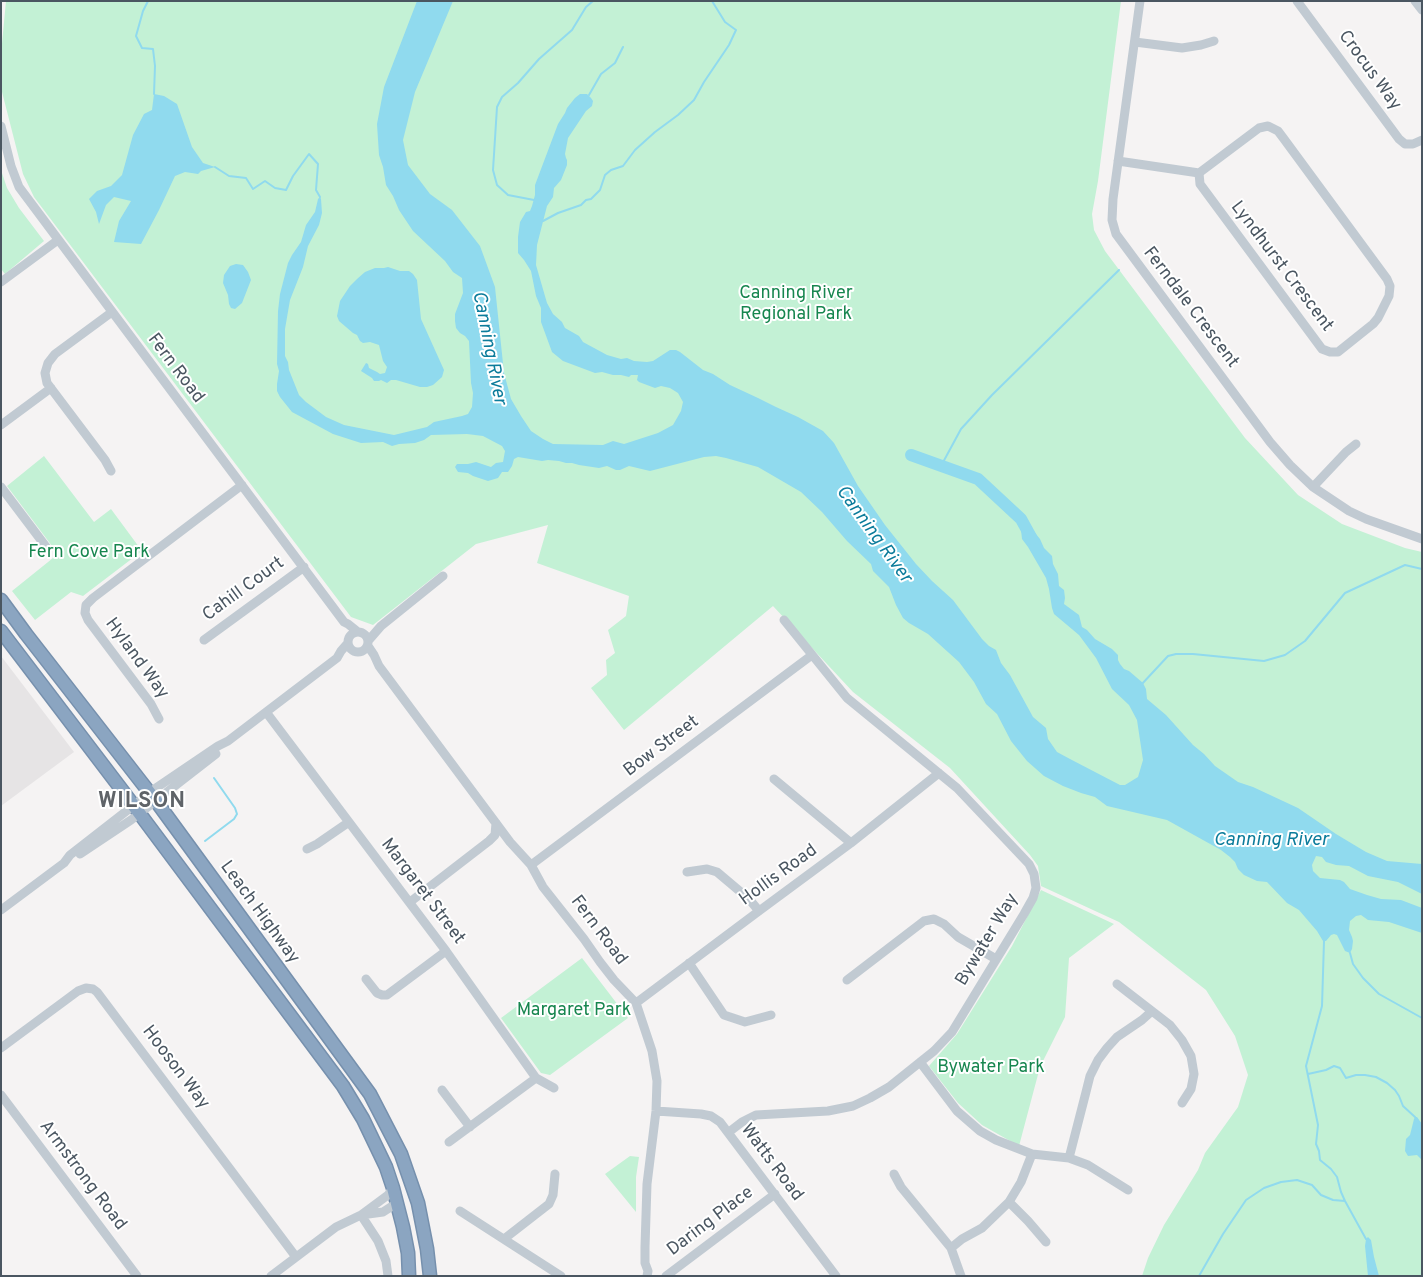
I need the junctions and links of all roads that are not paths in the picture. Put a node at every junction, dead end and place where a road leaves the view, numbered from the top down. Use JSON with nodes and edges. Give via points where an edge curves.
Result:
{"nodes":[{"id":1,"x":1140,"y":1,"type":"edge"},
{"id":2,"x":1297,"y":1,"type":"edge"},
{"id":3,"x":1415,"y":1,"type":"edge"},
{"id":4,"x":1422,"y":10,"type":"edge"},
{"id":5,"x":1214,"y":41,"type":"dead end"},
{"id":6,"x":1134,"y":42,"type":"junction"},
{"id":7,"x":1,"y":127,"type":"edge"},
{"id":8,"x":1422,"y":140,"type":"edge"},
{"id":9,"x":1118,"y":161,"type":"junction"},
{"id":10,"x":1199,"y":173,"type":"junction"},
{"id":11,"x":58,"y":240,"type":"junction"},
{"id":12,"x":1,"y":282,"type":"edge"},
{"id":13,"x":112,"y":312,"type":"junction"},
{"id":14,"x":51,"y":388,"type":"junction"},
{"id":15,"x":1,"y":425,"type":"edge"},
{"id":16,"x":1356,"y":444,"type":"dead end"},
{"id":17,"x":111,"y":471,"type":"dead end"},
{"id":18,"x":242,"y":485,"type":"junction"},
{"id":19,"x":1,"y":487,"type":"edge"},
{"id":20,"x":1313,"y":487,"type":"junction"},
{"id":21,"x":1422,"y":539,"type":"edge"},
{"id":22,"x":47,"y":548,"type":"dead end"},
{"id":23,"x":304,"y":567,"type":"junction"},
{"id":24,"x":443,"y":576,"type":"dead end"},
{"id":25,"x":1,"y":600,"type":"edge"},
{"id":26,"x":784,"y":620,"type":"dead end"},
{"id":27,"x":344,"y":622,"type":"junction"},
{"id":28,"x":1,"y":631,"type":"edge"},
{"id":29,"x":204,"y":640,"type":"dead end"},
{"id":30,"x":349,"y":641,"type":"junction"},
{"id":31,"x":362,"y":643,"type":"junction"},
{"id":32,"x":812,"y":654,"type":"junction"},
{"id":33,"x":337,"y":658,"type":"junction"},
{"id":34,"x":266,"y":712,"type":"junction"},
{"id":35,"x":159,"y":719,"type":"dead end"},
{"id":36,"x":939,"y":773,"type":"junction"},
{"id":37,"x":774,"y":779,"type":"dead end"},
{"id":38,"x":152,"y":797,"type":"junction"},
{"id":39,"x":136,"y":809,"type":"junction"},
{"id":40,"x":349,"y":822,"type":"junction"},
{"id":41,"x":496,"y":823,"type":"junction"},
{"id":42,"x":851,"y":843,"type":"junction"},
{"id":43,"x":307,"y":849,"type":"dead end"},
{"id":44,"x":531,"y":865,"type":"junction"},
{"id":45,"x":688,"y":872,"type":"dead end"},
{"id":46,"x":410,"y":902,"type":"junction"},
{"id":47,"x":1,"y":910,"type":"edge"},
{"id":48,"x":759,"y":911,"type":"junction"},
{"id":49,"x":446,"y":951,"type":"junction"},
{"id":50,"x":996,"y":959,"type":"junction"},
{"id":51,"x":689,"y":963,"type":"junction"},
{"id":52,"x":366,"y":979,"type":"dead end"},
{"id":53,"x":847,"y":980,"type":"dead end"},
{"id":54,"x":1117,"y":984,"type":"dead end"},
{"id":55,"x":636,"y":1003,"type":"junction"},
{"id":56,"x":1152,"y":1011,"type":"junction"},
{"id":57,"x":771,"y":1015,"type":"dead end"},
{"id":58,"x":1,"y":1048,"type":"edge"},
{"id":59,"x":920,"y":1062,"type":"junction"},
{"id":60,"x":536,"y":1078,"type":"junction"},
{"id":61,"x":554,"y":1088,"type":"dead end"},
{"id":62,"x":442,"y":1090,"type":"dead end"},
{"id":63,"x":1,"y":1095,"type":"edge"},
{"id":64,"x":1182,"y":1103,"type":"dead end"},
{"id":65,"x":656,"y":1111,"type":"junction"},
{"id":66,"x":384,"y":1122,"type":"junction"},
{"id":67,"x":470,"y":1127,"type":"junction"},
{"id":68,"x":729,"y":1132,"type":"junction"},
{"id":69,"x":449,"y":1142,"type":"dead end"},
{"id":70,"x":1032,"y":1154,"type":"junction"},
{"id":71,"x":1069,"y":1158,"type":"junction"},
{"id":72,"x":555,"y":1174,"type":"dead end"},
{"id":73,"x":894,"y":1174,"type":"dead end"},
{"id":74,"x":393,"y":1188,"type":"junction"},
{"id":75,"x":1128,"y":1190,"type":"dead end"},
{"id":76,"x":775,"y":1194,"type":"junction"},
{"id":77,"x":1009,"y":1202,"type":"junction"},
{"id":78,"x":397,"y":1203,"type":"junction"},
{"id":79,"x":460,"y":1211,"type":"dead end"},
{"id":80,"x":361,"y":1215,"type":"junction"},
{"id":81,"x":504,"y":1240,"type":"junction"},
{"id":82,"x":1046,"y":1242,"type":"dead end"},
{"id":83,"x":952,"y":1248,"type":"junction"},
{"id":84,"x":296,"y":1257,"type":"junction"},
{"id":85,"x":645,"y":1263,"type":"junction"},
{"id":86,"x":834,"y":1275,"type":"edge"},
{"id":87,"x":137,"y":1276,"type":"edge"},
{"id":88,"x":271,"y":1276,"type":"edge"},
{"id":89,"x":388,"y":1276,"type":"edge"},
{"id":90,"x":410,"y":1276,"type":"edge"},
{"id":91,"x":430,"y":1276,"type":"edge"},
{"id":92,"x":561,"y":1276,"type":"edge"},
{"id":93,"x":641,"y":1276,"type":"edge"},
{"id":94,"x":647,"y":1276,"type":"edge"},
{"id":95,"x":666,"y":1276,"type":"edge"},
{"id":96,"x":961,"y":1276,"type":"edge"}],
"edges":[{"from":1,"to":6,"type":"street","name":"Ferndale Crescent"},
{"from":2,"to":8,"type":"street","name":"Crocus Way","via":[[1398,139],[1405,144]]},
{"from":3,"to":4,"type":"street"},
{"from":5,"to":6,"type":"street","via":[[1182,48]]},
{"from":6,"to":9,"type":"street","name":"Ferndale Crescent"},
{"from":7,"to":11,"type":"street","name":"Fern Road","via":[[19,187]]},
{"from":9,"to":10,"type":"street"},
{"from":9,"to":20,"type":"street","name":"Ferndale Crescent","via":[[1112,212],[1116,234],[1270,442]]},
{"from":10,"to":10,"type":"street","name":"Lyndhurst Crescent","via":[[1259,128],[1268,126],[1278,131],[1387,279],[1389,296],[1373,324],[1338,352],[1322,349],[1200,184]]},
{"from":11,"to":12,"type":"street"},
{"from":11,"to":13,"type":"street","name":"Fern Road"},
{"from":13,"to":14,"type":"street","via":[[55,354],[44,373]]},
{"from":13,"to":18,"type":"street","name":"Fern Road"},
{"from":14,"to":15,"type":"street"},
{"from":14,"to":17,"type":"street"},
{"from":16,"to":20,"type":"street"},
{"from":18,"to":23,"type":"street","name":"Fern Road"},
{"from":18,"to":35,"type":"street","name":"Hyland Way","via":[[86,605],[88,620]]},
{"from":19,"to":22,"type":"street"},
{"from":20,"to":21,"type":"street","name":"Ferndale Crescent","via":[[1366,519]]},
{"from":23,"to":27,"type":"street","name":"Fern Road"},
{"from":23,"to":29,"type":"street","name":"Cahill Court"},
{"from":24,"to":31,"type":"street","via":[[381,626],[373,628]]},
{"from":25,"to":38,"type":"highway","name":"Leach Highway"},
{"from":26,"to":32,"type":"street","name":"Bywater Way"},
{"from":27,"to":30,"type":"street","name":"Fern Road"},
{"from":27,"to":31,"type":"street","name":"Fern Road"},
{"from":28,"to":39,"type":"highway","name":"Leach Highway"},
{"from":30,"to":31,"type":"street","name":"Fern Road","via":[[350,648]]},
{"from":30,"to":31,"type":"street","via":[[353,634]]},
{"from":30,"to":33,"type":"street"},
{"from":31,"to":33,"type":"street","via":[[343,658]]},
{"from":31,"to":41,"type":"street","name":"Fern Road","via":[[368,660],[379,666]]},
{"from":32,"to":36,"type":"street","name":"Bywater Way","via":[[847,698]]},
{"from":32,"to":44,"type":"street","name":"Bow Street"},
{"from":33,"to":34,"type":"street"},
{"from":34,"to":38,"type":"street","via":[[228,741],[222,750]]},
{"from":34,"to":40,"type":"street","name":"Margaret Street"},
{"from":36,"to":42,"type":"street","name":"Hollis Road"},
{"from":36,"to":50,"type":"street","name":"Bywater Way","via":[[1029,864],[1034,874],[1036,888],[1033,898]]},
{"from":37,"to":42,"type":"street"},
{"from":38,"to":39,"type":"street"},
{"from":38,"to":66,"type":"highway","name":"Leach Highway","via":[[359,1077]]},
{"from":39,"to":47,"type":"street"},
{"from":39,"to":74,"type":"highway","name":"Leach Highway","via":[[343,1086],[378,1151]]},
{"from":40,"to":43,"type":"street"},
{"from":40,"to":46,"type":"street","name":"Margaret Street"},
{"from":41,"to":44,"type":"street","name":"Fern Road"},
{"from":41,"to":46,"type":"street","via":[[490,841]]},
{"from":42,"to":48,"type":"street","name":"Hollis Road"},
{"from":44,"to":55,"type":"street","name":"Fern Road","via":[[543,887],[603,967]]},
{"from":45,"to":48,"type":"street","via":[[717,872],[749,898]]},
{"from":46,"to":49,"type":"street","name":"Margaret Street"},
{"from":48,"to":51,"type":"street","name":"Hollis Road"},
{"from":49,"to":52,"type":"street","via":[[387,995],[377,993]]},
{"from":49,"to":60,"type":"street","name":"Margaret Street"},
{"from":50,"to":53,"type":"street","via":[[934,919],[924,921]]},
{"from":50,"to":59,"type":"street","name":"Bywater Way","via":[[952,1032]]},
{"from":51,"to":55,"type":"street","name":"Hollis Road"},
{"from":51,"to":57,"type":"street","via":[[724,1015],[745,1022]]},
{"from":54,"to":56,"type":"street"},
{"from":55,"to":65,"type":"street","name":"Fern Road","via":[[654,1058]]},
{"from":56,"to":64,"type":"street","via":[[1170,1025],[1191,1056],[1194,1074]]},
{"from":56,"to":71,"type":"street","via":[[1117,1038],[1098,1060],[1090,1076]]},
{"from":58,"to":84,"type":"street","name":"Hooson Way","via":[[78,992],[93,989]]},
{"from":59,"to":68,"type":"street","name":"Bywater Way","via":[[889,1087],[853,1106],[828,1111],[756,1114]]},
{"from":59,"to":70,"type":"street","via":[[957,1111],[980,1131]]},
{"from":60,"to":61,"type":"street","name":"Margaret Street"},
{"from":60,"to":67,"type":"street"},
{"from":62,"to":67,"type":"street"},
{"from":63,"to":87,"type":"street","name":"Armstrong Road"},
{"from":65,"to":68,"type":"street","name":"Watts Road","via":[[711,1116]]},
{"from":65,"to":85,"type":"street","name":"Fern Road","via":[[647,1184]]},
{"from":66,"to":78,"type":"highway","via":[[404,1186]]},
{"from":66,"to":91,"type":"highway","name":"Leach Highway","via":[[401,1154],[418,1203]]},
{"from":67,"to":69,"type":"street"},
{"from":68,"to":76,"type":"street","name":"Watts Road"},
{"from":70,"to":71,"type":"street"},
{"from":70,"to":77,"type":"street"},
{"from":71,"to":75,"type":"street","via":[[1088,1165]]},
{"from":72,"to":81,"type":"street","via":[[549,1204]]},
{"from":73,"to":83,"type":"street","via":[[901,1187]]},
{"from":74,"to":78,"type":"highway","name":"Leach Highway"},
{"from":74,"to":80,"type":"street"},
{"from":76,"to":86,"type":"street","name":"Watts Road"},
{"from":76,"to":95,"type":"street","name":"Daring Place"},
{"from":77,"to":82,"type":"street"},
{"from":77,"to":83,"type":"street","via":[[982,1228]]},
{"from":78,"to":80,"type":"street","via":[[383,1212]]},
{"from":78,"to":90,"type":"highway","name":"Leach Highway"},
{"from":79,"to":81,"type":"street"},
{"from":80,"to":84,"type":"street","via":[[336,1227]]},
{"from":80,"to":89,"type":"street","via":[[378,1241]]},
{"from":81,"to":92,"type":"street"},
{"from":83,"to":96,"type":"street"},
{"from":84,"to":88,"type":"street"},
{"from":85,"to":93,"type":"street","name":"Fern Road"},
{"from":85,"to":94,"type":"street","name":"Fern Road"}]}
